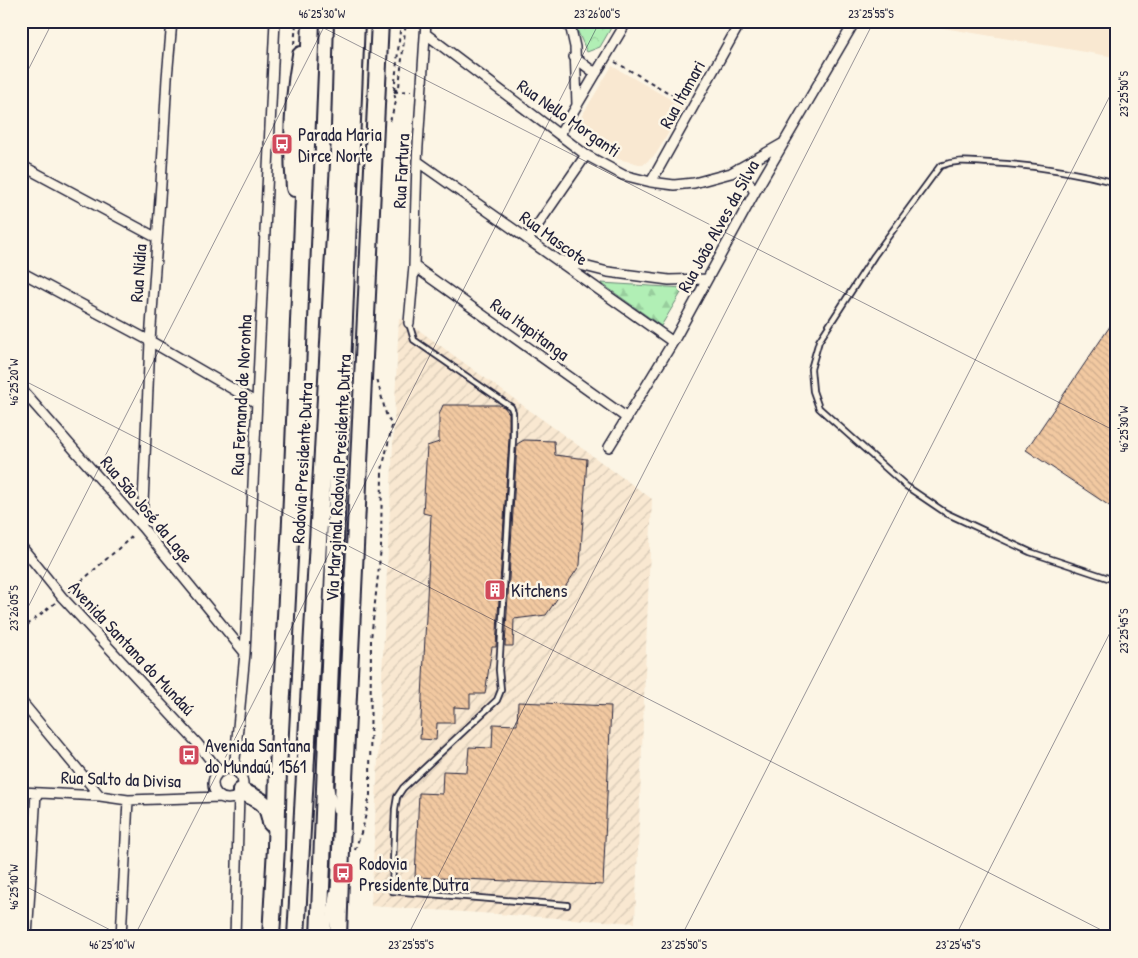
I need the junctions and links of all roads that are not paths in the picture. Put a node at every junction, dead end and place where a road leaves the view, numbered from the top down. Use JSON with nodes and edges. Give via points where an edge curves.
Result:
{"nodes":[{"id":1,"x":172,"y":21,"type":"edge"},
{"id":2,"x":275,"y":21,"type":"edge"},
{"id":3,"x":309,"y":21,"type":"edge"},
{"id":4,"x":343,"y":21,"type":"edge"},
{"id":5,"x":356,"y":21,"type":"edge"},
{"id":6,"x":380,"y":21,"type":"edge"},
{"id":7,"x":387,"y":21,"type":"edge"},
{"id":8,"x":426,"y":21,"type":"edge"},
{"id":9,"x":564,"y":21,"type":"edge"},
{"id":10,"x":627,"y":21,"type":"edge"},
{"id":11,"x":741,"y":21,"type":"edge"},
{"id":12,"x":855,"y":21,"type":"edge"},
{"id":13,"x":426,"y":34,"type":"junction"},
{"id":14,"x":378,"y":53,"type":"junction"},
{"id":15,"x":574,"y":58,"type":"junction"},
{"id":16,"x":597,"y":72,"type":"junction"},
{"id":17,"x":577,"y":106,"type":"junction"},
{"id":18,"x":560,"y":134,"type":"junction"},
{"id":19,"x":783,"y":144,"type":"junction"},
{"id":20,"x":586,"y":155,"type":"junction"},
{"id":21,"x":417,"y":161,"type":"junction"},
{"id":22,"x":21,"y":165,"type":"edge"},
{"id":23,"x":739,"y":168,"type":"junction"},
{"id":24,"x":651,"y":182,"type":"junction"},
{"id":25,"x":1117,"y":183,"type":"edge"},
{"id":26,"x":755,"y":192,"type":"junction"},
{"id":27,"x":157,"y":238,"type":"junction"},
{"id":28,"x":528,"y":239,"type":"junction"},
{"id":29,"x":555,"y":259,"type":"junction"},
{"id":30,"x":414,"y":266,"type":"junction"},
{"id":31,"x":21,"y":272,"type":"edge"},
{"id":32,"x":707,"y":279,"type":"junction"},
{"id":33,"x":409,"y":323,"type":"joint"},
{"id":34,"x":150,"y":341,"type":"junction"},
{"id":35,"x":673,"y":342,"type":"junction"},
{"id":36,"x":21,"y":389,"type":"edge"},
{"id":37,"x":257,"y":403,"type":"junction"},
{"id":38,"x":627,"y":418,"type":"junction"},
{"id":39,"x":609,"y":447,"type":"dead end"},
{"id":40,"x":142,"y":527,"type":"junction"},
{"id":41,"x":21,"y":546,"type":"edge"},
{"id":42,"x":1117,"y":581,"type":"edge"},
{"id":43,"x":245,"y":653,"type":"junction"},
{"id":44,"x":21,"y":701,"type":"edge"},
{"id":45,"x":327,"y":763,"type":"junction"},
{"id":46,"x":234,"y":770,"type":"junction"},
{"id":47,"x":220,"y":772,"type":"junction"},
{"id":48,"x":21,"y":792,"type":"edge"},
{"id":49,"x":36,"y":793,"type":"junction"},
{"id":50,"x":240,"y":793,"type":"junction"},
{"id":51,"x":100,"y":796,"type":"junction"},
{"id":52,"x":220,"y":797,"type":"junction"},
{"id":53,"x":128,"y":800,"type":"junction"},
{"id":54,"x":335,"y":815,"type":"dead end"},
{"id":55,"x":336,"y":824,"type":"dead end"},
{"id":56,"x":276,"y":848,"type":"junction"},
{"id":57,"x":335,"y":864,"type":"dead end"},
{"id":58,"x":332,"y":891,"type":"dead end"},
{"id":59,"x":568,"y":905,"type":"dead end"},
{"id":60,"x":270,"y":932,"type":"edge"},
{"id":61,"x":27,"y":937,"type":"edge"},
{"id":62,"x":121,"y":937,"type":"edge"},
{"id":63,"x":235,"y":937,"type":"edge"},
{"id":64,"x":296,"y":937,"type":"edge"},
{"id":65,"x":319,"y":937,"type":"edge"},
{"id":66,"x":327,"y":937,"type":"edge"},
{"id":67,"x":338,"y":937,"type":"edge"}],
"edges":[{"from":1,"to":27,"type":"street","name":"Rua Nidia"},
{"from":2,"to":37,"type":"street","name":"Rua Fernando de Noronha"},
{"from":3,"to":56,"type":"highway","name":"Rodovia Presidente Dutra","via":[[296,85],[293,137],[301,270]]},
{"from":4,"to":64,"type":"highway","name":"Rodovia Presidente Dutra","via":[[338,173]]},
{"from":5,"to":45,"type":"highway","name":"Rodovia Presidente Dutra"},
{"from":6,"to":14,"type":"highway","name":"Via Marginal Rodovia Presidente Dutra"},
{"from":7,"to":14,"type":"highway"},
{"from":8,"to":13,"type":"street","name":"Rua Fartura"},
{"from":9,"to":15,"type":"street","via":[[571,29]]},
{"from":10,"to":16,"type":"street"},
{"from":11,"to":24,"type":"street","name":"Rua Itamari"},
{"from":12,"to":19,"type":"street","name":"Rua João Alves da Silva"},
{"from":13,"to":18,"type":"street","name":"Rua Nello Morganti"},
{"from":13,"to":21,"type":"street","name":"Rua Fartura"},
{"from":14,"to":67,"type":"highway","name":"Via Marginal Rodovia Presidente Dutra"},
{"from":15,"to":16,"type":"street"},
{"from":15,"to":17,"type":"street"},
{"from":16,"to":17,"type":"street"},
{"from":17,"to":18,"type":"street"},
{"from":18,"to":20,"type":"street","name":"Rua Nello Morganti"},
{"from":19,"to":23,"type":"street","name":"Rua Nello Morganti"},
{"from":19,"to":26,"type":"street","name":"Rua João Alves da Silva"},
{"from":20,"to":24,"type":"street","name":"Rua Nello Morganti","via":[[623,175]]},
{"from":20,"to":28,"type":"street"},
{"from":21,"to":28,"type":"street","name":"Rua Mascote"},
{"from":21,"to":30,"type":"street","name":"Rua Fartura"},
{"from":22,"to":27,"type":"street"},
{"from":23,"to":24,"type":"street","name":"Rua Nello Morganti","via":[[694,184]]},
{"from":23,"to":26,"type":"street"},
{"from":25,"to":42,"type":"lane","via":[[1024,164],[953,161],[940,166],[874,256],[819,341],[812,370],[813,391],[819,408],[906,486],[946,513],[1030,552]]},
{"from":26,"to":32,"type":"street","name":"Rua João Alves da Silva"},
{"from":27,"to":34,"type":"street","name":"Rua Nidia"},
{"from":28,"to":29,"type":"street","name":"Rua Mascote"},
{"from":29,"to":32,"type":"street","via":[[608,272],[669,280]]},
{"from":29,"to":35,"type":"street","name":"Rua Mascote"},
{"from":30,"to":33,"type":"street","name":"Rua Fartura"},
{"from":30,"to":38,"type":"street","name":"Rua Itapitanga"},
{"from":31,"to":34,"type":"street"},
{"from":32,"to":35,"type":"street","name":"Rua João Alves da Silva"},
{"from":33,"to":59,"type":"lane","via":[[414,340],[514,412],[499,670],[501,690],[498,700],[396,797],[392,891]]},
{"from":34,"to":37,"type":"street"},
{"from":34,"to":40,"type":"street","name":"Rua Nidia"},
{"from":35,"to":38,"type":"street","name":"Rua João Alves da Silva"},
{"from":36,"to":40,"type":"street","name":"Rua São José da Lage"},
{"from":37,"to":43,"type":"street","name":"Rua Fernando de Noronha"},
{"from":38,"to":39,"type":"street","name":"Rua João Alves da Silva"},
{"from":40,"to":43,"type":"street","name":"Rua São José da Lage"},
{"from":41,"to":47,"type":"street","name":"Avenida Santana do Mundaú","via":[[62,597]]},
{"from":43,"to":46,"type":"street","name":"Rua Fernando de Noronha"},
{"from":44,"to":51,"type":"street"},
{"from":45,"to":54,"type":"lane"},
{"from":45,"to":65,"type":"highway","name":"Rodovia Presidente Dutra"},
{"from":46,"to":47,"type":"street"},
{"from":46,"to":50,"type":"street","via":[[242,779]]},
{"from":47,"to":52,"type":"street","via":[[214,782]]},
{"from":48,"to":49,"type":"street","name":"Rua Salto da Divisa"},
{"from":49,"to":51,"type":"street","name":"Rua Salto da Divisa"},
{"from":49,"to":61,"type":"street"},
{"from":50,"to":52,"type":"street","via":[[232,798]]},
{"from":50,"to":56,"type":"highway","via":[[266,804]]},
{"from":50,"to":63,"type":"street"},
{"from":51,"to":53,"type":"street","name":"Rua Salto da Divisa"},
{"from":52,"to":53,"type":"street","name":"Rua Salto da Divisa"},
{"from":53,"to":62,"type":"street"},
{"from":55,"to":57,"type":"lane"},
{"from":56,"to":60,"type":"highway","name":"Rodovia Presidente Dutra"},
{"from":58,"to":66,"type":"lane"}]}
